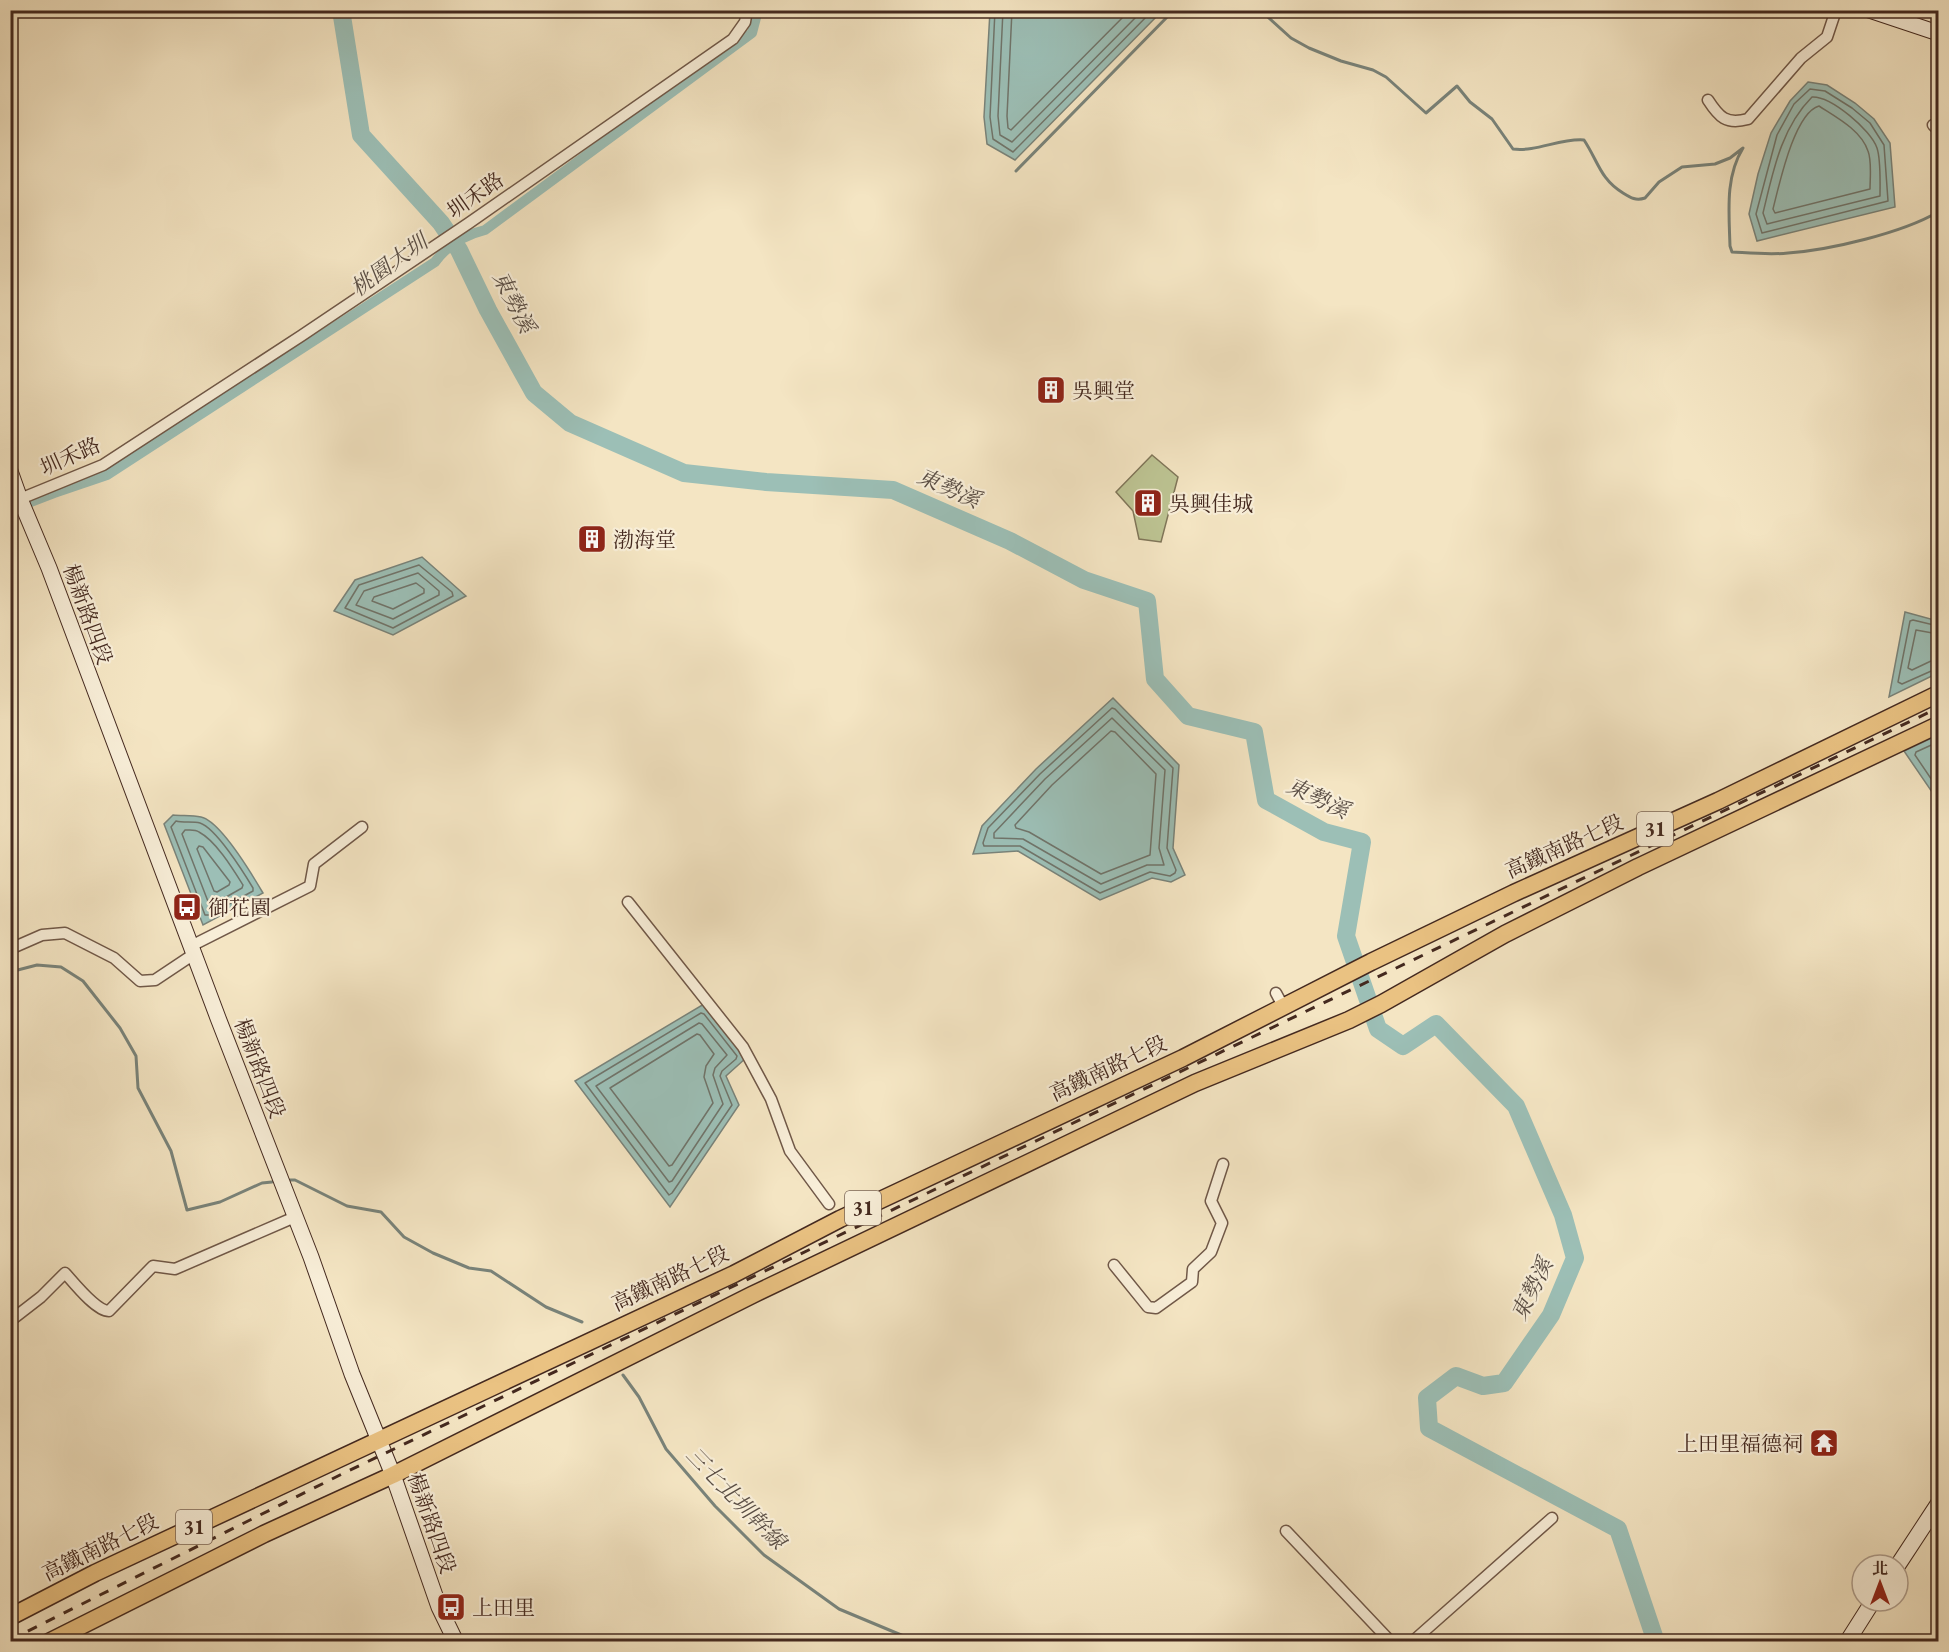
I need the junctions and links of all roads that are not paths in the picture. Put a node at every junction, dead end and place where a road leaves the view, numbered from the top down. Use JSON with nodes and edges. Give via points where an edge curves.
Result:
{"nodes":[{"id":1,"x":747,"y":10,"type":"edge"},
{"id":2,"x":1836,"y":10,"type":"edge"},
{"id":3,"x":1869,"y":10,"type":"edge"},
{"id":4,"x":1938,"y":33,"type":"edge"},
{"id":5,"x":1708,"y":100,"type":"dead end"},
{"id":6,"x":10,"y":471,"type":"edge"},
{"id":7,"x":18,"y":497,"type":"edge"},
{"id":8,"x":1938,"y":694,"type":"edge"},
{"id":9,"x":1938,"y":725,"type":"edge"},
{"id":10,"x":362,"y":827,"type":"dead end"},
{"id":11,"x":628,"y":902,"type":"dead end"},
{"id":12,"x":10,"y":949,"type":"edge"},
{"id":13,"x":193,"y":950,"type":"junction"},
{"id":14,"x":1223,"y":1164,"type":"dead end"},
{"id":15,"x":829,"y":1204,"type":"dead end"},
{"id":16,"x":295,"y":1217,"type":"junction"},
{"id":17,"x":1114,"y":1265,"type":"dead end"},
{"id":18,"x":10,"y":1321,"type":"edge"},
{"id":19,"x":379,"y":1439,"type":"junction"},
{"id":20,"x":393,"y":1474,"type":"junction"},
{"id":21,"x":1938,"y":1504,"type":"edge"},
{"id":22,"x":1552,"y":1518,"type":"dead end"},
{"id":23,"x":1286,"y":1531,"type":"dead end"},
{"id":24,"x":1906,"y":1553,"type":"edge"},
{"id":25,"x":1865,"y":1613,"type":"edge"},
{"id":26,"x":10,"y":1617,"type":"edge"},
{"id":27,"x":49,"y":1641,"type":"edge"},
{"id":28,"x":456,"y":1641,"type":"edge"},
{"id":29,"x":1391,"y":1641,"type":"edge"},
{"id":30,"x":1412,"y":1641,"type":"edge"},
{"id":31,"x":1847,"y":1641,"type":"edge"}],
"edges":[{"from":1,"to":7,"type":"street","name":"圳禾路","via":[[745,22],[733,39],[302,336],[103,465]]},
{"from":2,"to":5,"type":"street","via":[[1827,37],[1801,58],[1748,119],[1727,120],[1718,115]]},
{"from":3,"to":4,"type":"main road"},
{"from":6,"to":7,"type":"main road","name":"楊新路四段"},
{"from":7,"to":13,"type":"main road","name":"楊新路四段","via":[[49,568]]},
{"from":8,"to":19,"type":"main road","name":"高鐵南路七段","number":"31","via":[[1346,974],[1280,999],[1183,1058]]},
{"from":9,"to":20,"type":"main road","number":"31","via":[[1628,872],[1505,934],[1382,1004],[1246,1067],[1196,1083],[763,1290]]},
{"from":10,"to":13,"type":"street","via":[[314,864],[310,886]]},
{"from":11,"to":15,"type":"street","via":[[743,1047],[771,1099],[790,1151]]},
{"from":12,"to":13,"type":"street","via":[[42,936],[64,933],[114,958],[140,981],[155,980]]},
{"from":13,"to":16,"type":"main road","name":"楊新路四段"},
{"from":14,"to":17,"type":"street","via":[[1211,1201],[1222,1223],[1211,1252],[1193,1269],[1192,1282],[1156,1308],[1148,1306]]},
{"from":16,"to":18,"type":"street","via":[[176,1269],[153,1266],[109,1311],[96,1306],[65,1273]]},
{"from":16,"to":19,"type":"main road","name":"楊新路四段"},
{"from":19,"to":20,"type":"main road","name":"楊新路四段"},
{"from":19,"to":26,"type":"main road","name":"高鐵南路七段","number":"31"},
{"from":20,"to":27,"type":"main road","number":"31"},
{"from":20,"to":28,"type":"main road","name":"楊新路四段"},
{"from":21,"to":24,"type":"main road"},
{"from":22,"to":30,"type":"street"},
{"from":23,"to":29,"type":"street"},
{"from":25,"to":31,"type":"main road"}]}
